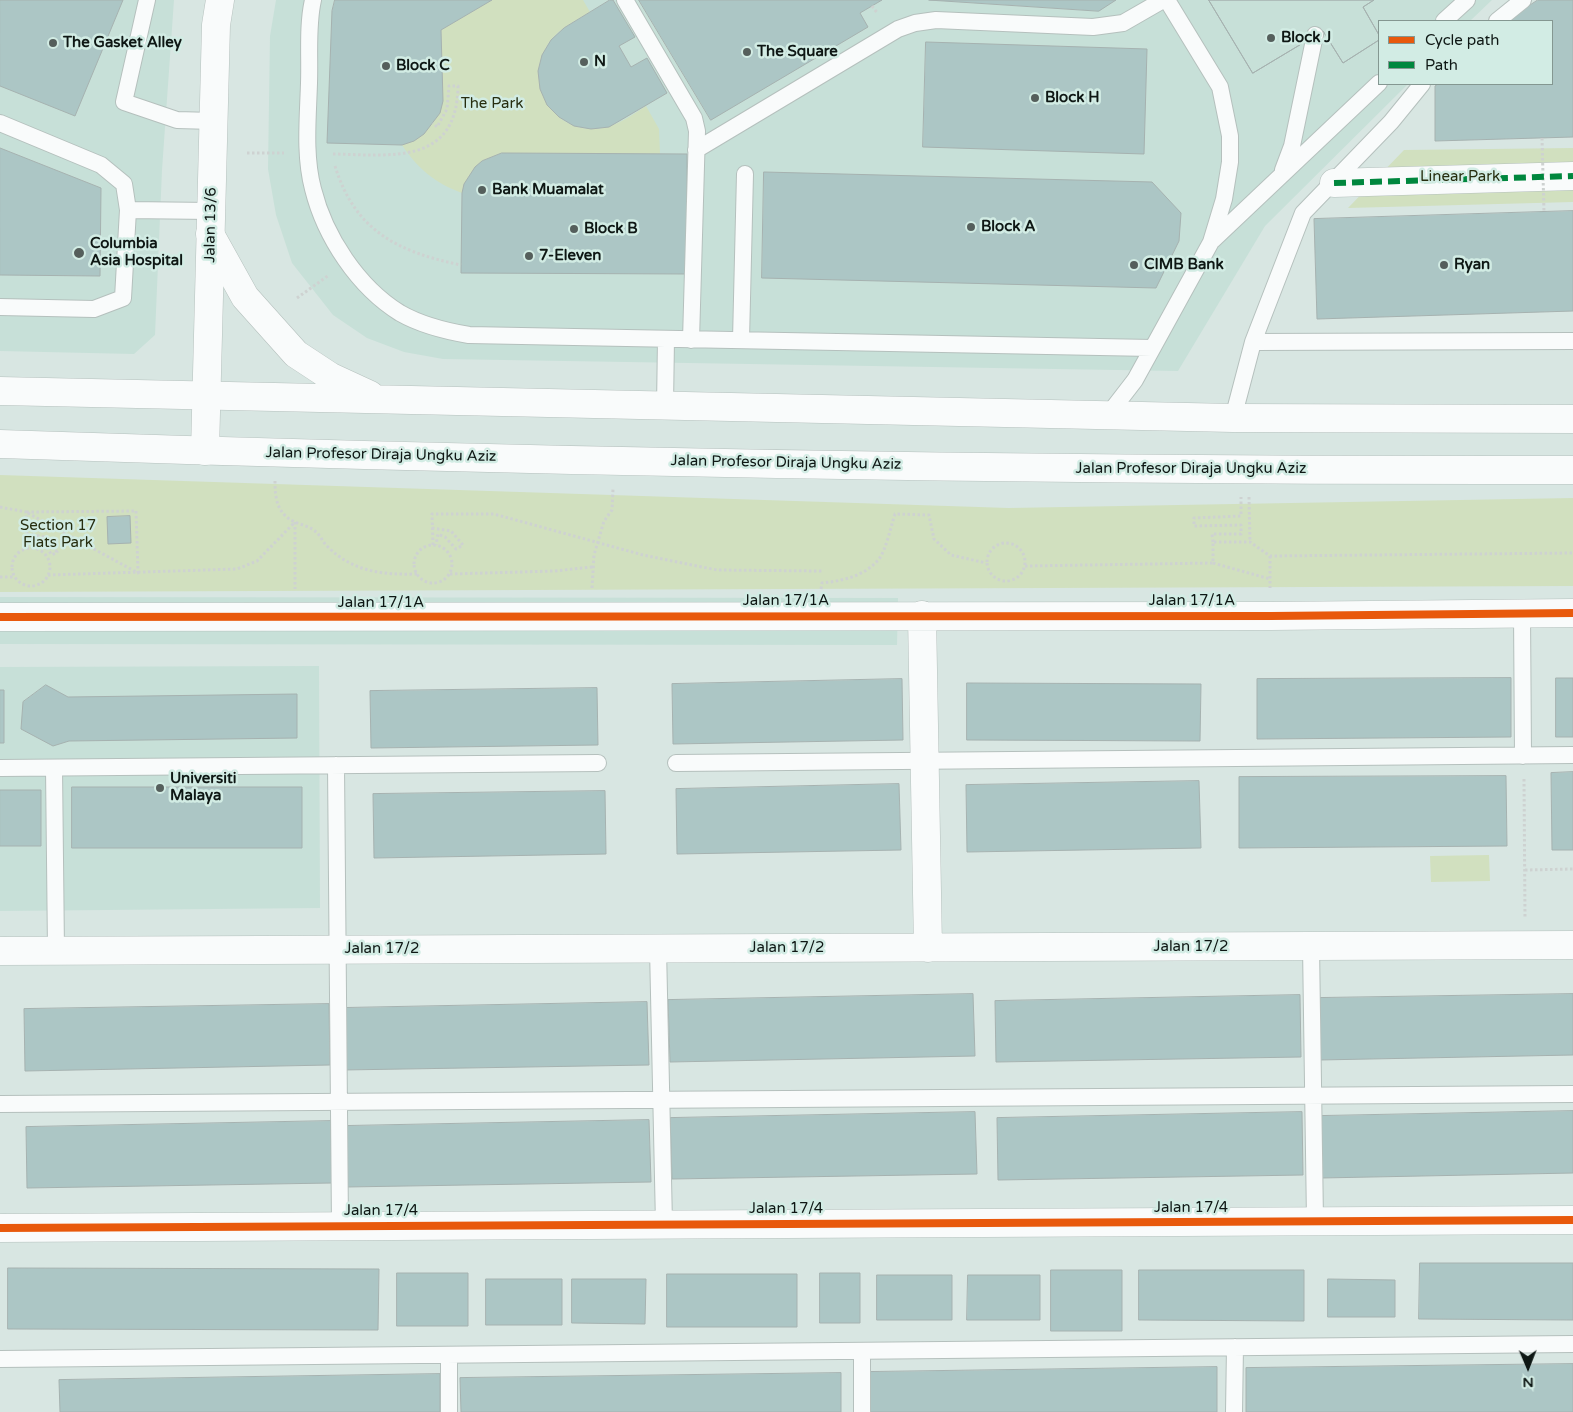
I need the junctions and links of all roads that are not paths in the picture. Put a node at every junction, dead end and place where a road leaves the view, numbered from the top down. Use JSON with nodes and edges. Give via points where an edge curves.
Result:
{"nodes":[{"id":1,"x":147,"y":0,"type":"edge"},
{"id":2,"x":220,"y":0,"type":"edge"},
{"id":3,"x":313,"y":0,"type":"edge"},
{"id":4,"x":625,"y":0,"type":"edge"},
{"id":5,"x":1163,"y":0,"type":"edge"},
{"id":6,"x":1167,"y":0,"type":"edge"},
{"id":7,"x":1467,"y":0,"type":"edge"},
{"id":8,"x":1523,"y":0,"type":"edge"},
{"id":9,"x":1445,"y":20,"type":"edge"},
{"id":10,"x":1498,"y":20,"type":"edge"},
{"id":11,"x":1315,"y":35,"type":"dead end"},
{"id":12,"x":1378,"y":84,"type":"edge"},
{"id":13,"x":1421,"y":85,"type":"edge"},
{"id":14,"x":213,"y":121,"type":"junction"},
{"id":15,"x":0,"y":123,"type":"edge"},
{"id":16,"x":696,"y":150,"type":"junction"},
{"id":17,"x":745,"y":174,"type":"dead end"},
{"id":18,"x":1573,"y":176,"type":"edge"},
{"id":19,"x":1280,"y":177,"type":"junction"},
{"id":20,"x":1334,"y":183,"type":"junction"},
{"id":21,"x":128,"y":210,"type":"junction"},
{"id":22,"x":211,"y":223,"type":"junction"},
{"id":23,"x":1211,"y":242,"type":"junction"},
{"id":24,"x":0,"y":307,"type":"edge"},
{"id":25,"x":666,"y":339,"type":"junction"},
{"id":26,"x":691,"y":340,"type":"junction"},
{"id":27,"x":741,"y":340,"type":"junction"},
{"id":28,"x":1573,"y":341,"type":"edge"},
{"id":29,"x":1253,"y":342,"type":"junction"},
{"id":30,"x":1152,"y":348,"type":"junction"},
{"id":31,"x":0,"y":391,"type":"edge"},
{"id":32,"x":207,"y":396,"type":"junction"},
{"id":33,"x":379,"y":399,"type":"junction"},
{"id":34,"x":665,"y":406,"type":"junction"},
{"id":35,"x":1108,"y":415,"type":"junction"},
{"id":36,"x":1233,"y":418,"type":"junction"},
{"id":37,"x":1573,"y":419,"type":"edge"},
{"id":38,"x":0,"y":444,"type":"edge"},
{"id":39,"x":205,"y":451,"type":"junction"},
{"id":40,"x":1573,"y":470,"type":"edge"},
{"id":41,"x":1522,"y":613,"type":"junction"},
{"id":42,"x":1573,"y":613,"type":"edge"},
{"id":43,"x":922,"y":615,"type":"junction"},
{"id":44,"x":0,"y":617,"type":"edge"},
{"id":45,"x":1573,"y":755,"type":"edge"},
{"id":46,"x":1523,"y":756,"type":"junction"},
{"id":47,"x":924,"y":761,"type":"junction"},
{"id":48,"x":598,"y":763,"type":"dead end"},
{"id":49,"x":676,"y":763,"type":"dead end"},
{"id":50,"x":336,"y":765,"type":"junction"},
{"id":51,"x":0,"y":768,"type":"edge"},
{"id":52,"x":54,"y":768,"type":"junction"},
{"id":53,"x":1573,"y":944,"type":"edge"},
{"id":54,"x":1311,"y":946,"type":"junction"},
{"id":55,"x":658,"y":948,"type":"junction"},
{"id":56,"x":928,"y":948,"type":"junction"},
{"id":57,"x":338,"y":950,"type":"junction"},
{"id":58,"x":0,"y":951,"type":"edge"},
{"id":59,"x":56,"y":951,"type":"junction"},
{"id":60,"x":1573,"y":1094,"type":"edge"},
{"id":61,"x":1313,"y":1095,"type":"junction"},
{"id":62,"x":661,"y":1099,"type":"junction"},
{"id":63,"x":339,"y":1102,"type":"junction"},
{"id":64,"x":0,"y":1104,"type":"edge"},
{"id":65,"x":1573,"y":1220,"type":"edge"},
{"id":66,"x":1315,"y":1221,"type":"junction"},
{"id":67,"x":664,"y":1224,"type":"junction"},
{"id":68,"x":340,"y":1225,"type":"junction"},
{"id":69,"x":0,"y":1228,"type":"edge"},
{"id":70,"x":1573,"y":1344,"type":"edge"},
{"id":71,"x":1235,"y":1348,"type":"junction"},
{"id":72,"x":862,"y":1351,"type":"junction"},
{"id":73,"x":449,"y":1355,"type":"junction"},
{"id":74,"x":0,"y":1359,"type":"edge"},
{"id":75,"x":449,"y":1412,"type":"edge"},
{"id":76,"x":862,"y":1412,"type":"edge"},
{"id":77,"x":1234,"y":1412,"type":"edge"}],
"edges":[{"from":1,"to":14,"type":"lane","via":[[124,102],[177,120]]},
{"from":2,"to":14,"type":"street","name":"Jalan 13/6","via":[[216,25]]},
{"from":3,"to":25,"type":"lane","via":[[308,143],[312,187],[321,217],[347,262],[372,290],[401,313],[439,330],[468,334]]},
{"from":4,"to":16,"type":"lane","via":[[694,118]]},
{"from":5,"to":16,"type":"lane","via":[[1123,23],[1093,27],[936,20],[915,23],[898,29]]},
{"from":6,"to":23,"type":"lane","via":[[1220,87],[1225,104],[1230,162]]},
{"from":7,"to":9,"type":"lane"},
{"from":8,"to":10,"type":"lane"},
{"from":11,"to":19,"type":"lane","via":[[1292,146]]},
{"from":12,"to":19,"type":"lane"},
{"from":13,"to":20,"type":"lane"},
{"from":14,"to":22,"type":"street","name":"Jalan 13/6"},
{"from":15,"to":21,"type":"lane","via":[[100,165],[124,184]]},
{"from":16,"to":26,"type":"lane"},
{"from":17,"to":27,"type":"lane"},
{"from":18,"to":20,"type":"street"},
{"from":19,"to":23,"type":"lane"},
{"from":20,"to":29,"type":"lane","via":[[1303,213]]},
{"from":21,"to":22,"type":"lane"},
{"from":21,"to":24,"type":"lane","via":[[123,298],[94,308]]},
{"from":22,"to":32,"type":"street","name":"Jalan 13/6"},
{"from":22,"to":33,"type":"street","via":[[245,297],[296,354],[331,377]]},
{"from":23,"to":30,"type":"lane"},
{"from":25,"to":26,"type":"lane"},
{"from":25,"to":34,"type":"lane"},
{"from":26,"to":27,"type":"lane"},
{"from":27,"to":30,"type":"lane"},
{"from":28,"to":29,"type":"lane"},
{"from":29,"to":36,"type":"lane"},
{"from":30,"to":35,"type":"lane","via":[[1135,380]]},
{"from":31,"to":32,"type":"street"},
{"from":32,"to":33,"type":"street"},
{"from":32,"to":39,"type":"street","name":"Jalan 13/6"},
{"from":33,"to":34,"type":"street"},
{"from":34,"to":35,"type":"street"},
{"from":35,"to":36,"type":"street"},
{"from":36,"to":37,"type":"street"},
{"from":38,"to":39,"type":"street","name":"Jalan Profesor Diraja Ungku Aziz"},
{"from":39,"to":40,"type":"street","name":"Jalan Profesor Diraja Ungku Aziz","via":[[1007,468]]},
{"from":41,"to":42,"type":"street","name":"Jalan 17/1A"},
{"from":41,"to":43,"type":"street","name":"Jalan 17/1A"},
{"from":41,"to":46,"type":"lane"},
{"from":43,"to":44,"type":"street","name":"Jalan 17/1A"},
{"from":43,"to":47,"type":"street"},
{"from":45,"to":46,"type":"lane"},
{"from":46,"to":47,"type":"lane"},
{"from":47,"to":49,"type":"lane"},
{"from":47,"to":56,"type":"street"},
{"from":48,"to":50,"type":"lane"},
{"from":50,"to":52,"type":"lane"},
{"from":50,"to":57,"type":"lane"},
{"from":51,"to":52,"type":"lane"},
{"from":52,"to":59,"type":"lane"},
{"from":53,"to":54,"type":"street","name":"Jalan 17/2"},
{"from":54,"to":56,"type":"street","name":"Jalan 17/2"},
{"from":54,"to":61,"type":"lane"},
{"from":55,"to":56,"type":"street","name":"Jalan 17/2"},
{"from":55,"to":57,"type":"street","name":"Jalan 17/2"},
{"from":55,"to":62,"type":"lane"},
{"from":57,"to":59,"type":"street","name":"Jalan 17/2"},
{"from":57,"to":63,"type":"lane"},
{"from":58,"to":59,"type":"street","name":"Jalan 17/2"},
{"from":60,"to":61,"type":"lane"},
{"from":61,"to":62,"type":"lane"},
{"from":61,"to":66,"type":"lane"},
{"from":62,"to":63,"type":"lane"},
{"from":62,"to":67,"type":"lane"},
{"from":63,"to":64,"type":"lane"},
{"from":63,"to":68,"type":"lane"},
{"from":65,"to":66,"type":"street","name":"Jalan 17/4"},
{"from":66,"to":67,"type":"street","name":"Jalan 17/4"},
{"from":67,"to":68,"type":"street","name":"Jalan 17/4"},
{"from":68,"to":69,"type":"street","name":"Jalan 17/4"},
{"from":70,"to":71,"type":"lane"},
{"from":71,"to":72,"type":"lane"},
{"from":71,"to":77,"type":"lane"},
{"from":72,"to":73,"type":"lane"},
{"from":72,"to":76,"type":"lane"},
{"from":73,"to":74,"type":"lane"},
{"from":73,"to":75,"type":"lane"}]}
